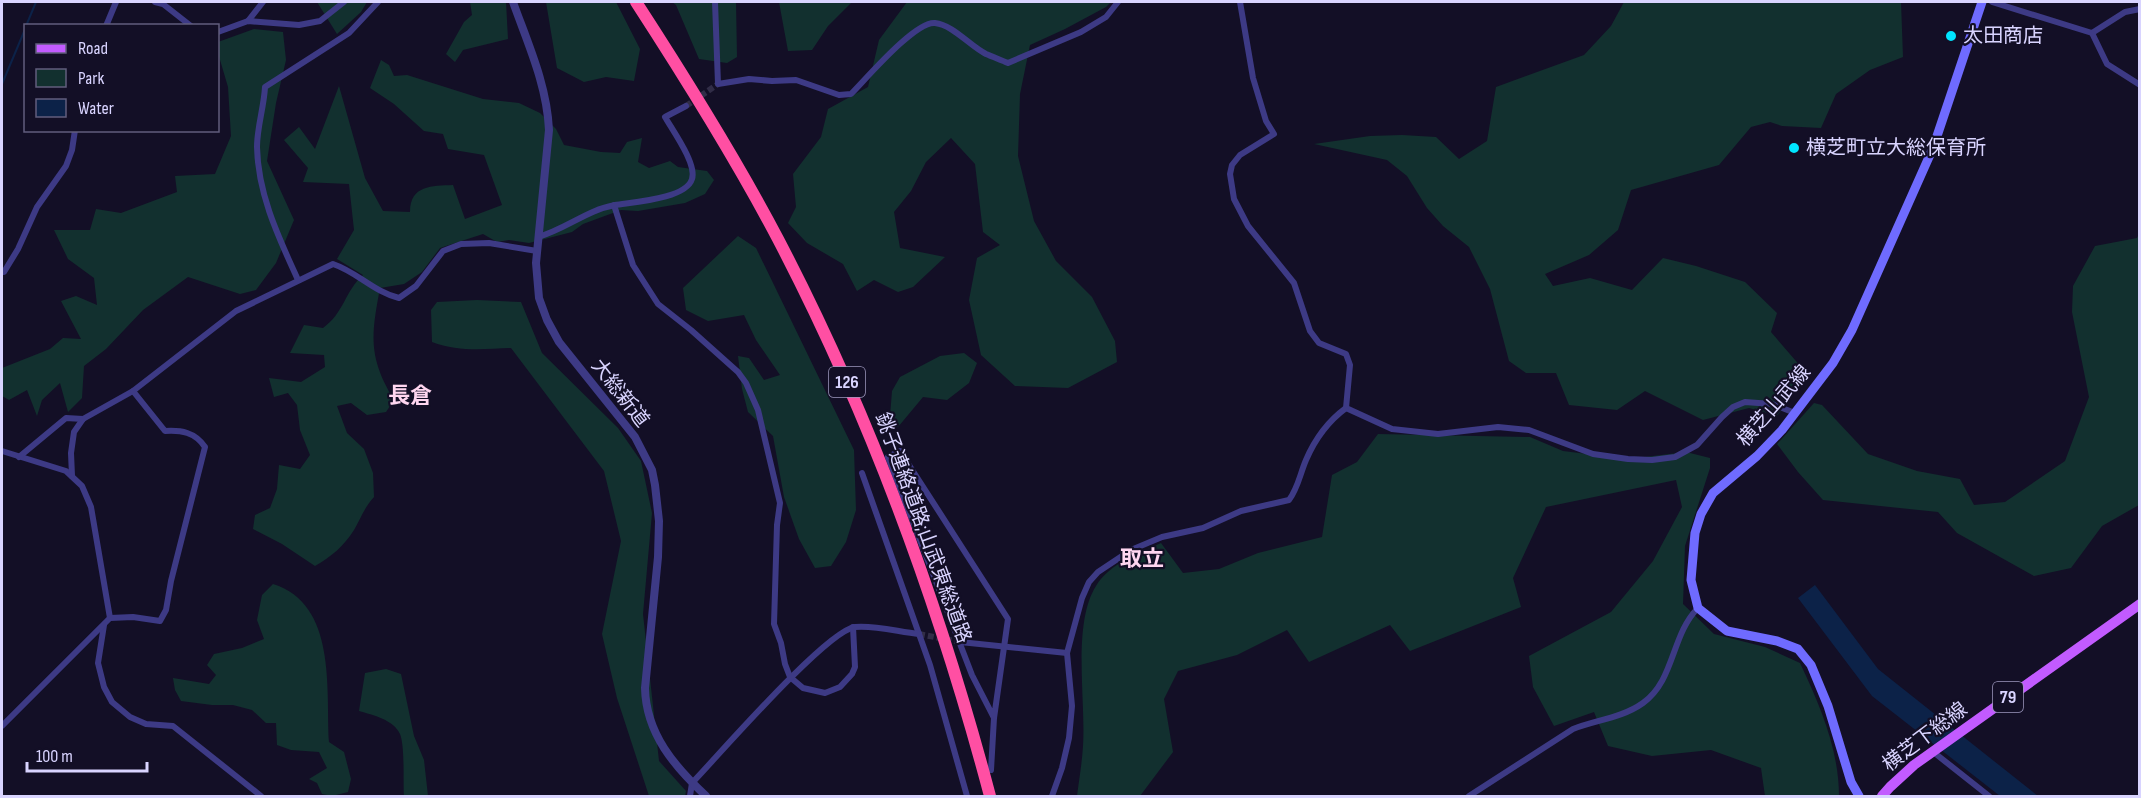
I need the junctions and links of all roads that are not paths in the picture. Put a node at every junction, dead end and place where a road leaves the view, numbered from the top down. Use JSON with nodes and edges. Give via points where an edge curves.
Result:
{"nodes":[{"id":1,"x":116,"y":2,"type":"edge"},
{"id":2,"x":155,"y":2,"type":"edge"},
{"id":3,"x":264,"y":2,"type":"edge"},
{"id":4,"x":344,"y":2,"type":"edge"},
{"id":5,"x":378,"y":2,"type":"edge"},
{"id":6,"x":513,"y":2,"type":"edge"},
{"id":7,"x":636,"y":2,"type":"edge"},
{"id":8,"x":715,"y":2,"type":"edge"},
{"id":9,"x":1118,"y":2,"type":"edge"},
{"id":10,"x":1240,"y":2,"type":"edge"},
{"id":11,"x":1982,"y":2,"type":"edge"},
{"id":12,"x":1992,"y":2,"type":"edge"},
{"id":13,"x":2139,"y":9,"type":"edge"},
{"id":14,"x":248,"y":21,"type":"junction"},
{"id":15,"x":107,"y":24,"type":"edge"},
{"id":16,"x":188,"y":24,"type":"edge"},
{"id":17,"x":219,"y":32,"type":"edge"},
{"id":18,"x":2092,"y":33,"type":"junction"},
{"id":19,"x":2139,"y":86,"type":"edge"},
{"id":20,"x":686,"y":106,"type":"tunnel mouth"},
{"id":21,"x":75,"y":132,"type":"edge"},
{"id":22,"x":614,"y":205,"type":"junction"},
{"id":23,"x":538,"y":237,"type":"junction"},
{"id":24,"x":537,"y":251,"type":"junction"},
{"id":25,"x":2,"y":272,"type":"edge"},
{"id":26,"x":298,"y":280,"type":"junction"},
{"id":27,"x":133,"y":391,"type":"junction"},
{"id":28,"x":1346,"y":408,"type":"junction"},
{"id":29,"x":1795,"y":413,"type":"junction"},
{"id":30,"x":83,"y":419,"type":"junction"},
{"id":31,"x":2,"y":451,"type":"edge"},
{"id":32,"x":19,"y":457,"type":"junction"},
{"id":33,"x":862,"y":473,"type":"dead end"},
{"id":34,"x":72,"y":476,"type":"junction"},
{"id":35,"x":2139,"y":604,"type":"edge"},
{"id":36,"x":1698,"y":608,"type":"junction"},
{"id":37,"x":110,"y":618,"type":"junction"},
{"id":38,"x":104,"y":624,"type":"junction"},
{"id":39,"x":853,"y":627,"type":"junction"},
{"id":40,"x":919,"y":634,"type":"junction"},
{"id":41,"x":960,"y":642,"type":"junction"},
{"id":42,"x":1005,"y":647,"type":"junction"},
{"id":43,"x":1067,"y":653,"type":"junction"},
{"id":44,"x":790,"y":677,"type":"junction"},
{"id":45,"x":994,"y":718,"type":"junction"},
{"id":46,"x":2,"y":726,"type":"edge"},
{"id":47,"x":1932,"y":751,"type":"junction"},
{"id":48,"x":991,"y":770,"type":"dead end"},
{"id":49,"x":692,"y":783,"type":"junction"},
{"id":50,"x":989,"y":795,"type":"edge"},
{"id":51,"x":261,"y":796,"type":"edge"},
{"id":52,"x":690,"y":796,"type":"edge"},
{"id":53,"x":706,"y":796,"type":"edge"},
{"id":54,"x":967,"y":796,"type":"edge"},
{"id":55,"x":1052,"y":796,"type":"edge"},
{"id":56,"x":1469,"y":796,"type":"edge"},
{"id":57,"x":1859,"y":796,"type":"edge"},
{"id":58,"x":1882,"y":796,"type":"edge"},
{"id":59,"x":1989,"y":796,"type":"edge"}],
"edges":[{"from":1,"to":15,"type":"street"},
{"from":2,"to":16,"type":"street"},
{"from":3,"to":14,"type":"street"},
{"from":4,"to":14,"type":"street","via":[[320,21],[299,25]]},
{"from":5,"to":26,"type":"street","via":[[349,33],[265,87],[257,146],[262,186],[270,218]]},
{"from":6,"to":23,"type":"street","name":"大総新道","via":[[541,76],[548,110]]},
{"from":7,"to":50,"type":"highway","name":"銚子連絡道路;山武東総道路","number":"126","via":[[740,170],[787,256],[846,380],[901,515],[958,685]]},
{"from":8,"to":9,"type":"street","via":[[718,84],[749,79],[796,80],[839,96],[851,94],[922,25],[942,26],[1008,63],[1081,32],[1106,17]]},
{"from":10,"to":28,"type":"street","via":[[1252,78],[1266,122],[1274,134],[1240,155],[1232,165],[1234,199],[1248,226],[1294,283],[1310,331],[1319,343],[1346,354],[1350,365]]},
{"from":11,"to":29,"type":"main road","name":"横芝山武線","via":[[1932,148],[1852,330],[1833,363]]},
{"from":12,"to":18,"type":"street"},
{"from":13,"to":18,"type":"street","via":[[2125,12]]},
{"from":14,"to":17,"type":"street"},
{"from":18,"to":19,"type":"street","via":[[2107,64]]},
{"from":20,"to":22,"type":"street","via":[[665,117],[693,169],[692,182],[657,199]]},
{"from":21,"to":25,"type":"street","via":[[66,166],[36,207],[18,249]]},
{"from":22,"to":23,"type":"street","via":[[594,210]]},
{"from":22,"to":44,"type":"street","via":[[633,265],[658,304],[738,372],[758,410],[780,503],[774,624]]},
{"from":23,"to":24,"type":"street","name":"大総新道"},
{"from":24,"to":26,"type":"street","via":[[489,243],[461,244],[443,251],[416,286],[399,298],[333,264]]},
{"from":24,"to":49,"type":"street","name":"大総新道","via":[[540,298],[547,320],[559,342],[635,436],[652,470],[659,521],[658,557],[645,703],[662,747]]},
{"from":26,"to":27,"type":"street","via":[[236,310]]},
{"from":27,"to":30,"type":"street"},
{"from":27,"to":37,"type":"street","via":[[165,431],[183,430],[205,447],[166,610],[160,621]]},
{"from":28,"to":29,"type":"street","via":[[1392,429],[1438,434],[1498,427],[1529,430],[1593,454],[1652,460],[1675,457],[1697,445],[1733,407],[1745,402],[1772,404]]},
{"from":28,"to":43,"type":"street","via":[[1316,439],[1289,500],[1162,537],[1131,550],[1098,572],[1082,598]]},
{"from":29,"to":36,"type":"main road","name":"横芝山武線","via":[[1757,456],[1713,493],[1701,514],[1695,533],[1691,580]]},
{"from":30,"to":32,"type":"street","via":[[66,418]]},
{"from":30,"to":34,"type":"street","via":[[74,432],[70,453]]},
{"from":31,"to":32,"type":"street"},
{"from":32,"to":34,"type":"street"},
{"from":33,"to":40,"type":"street"},
{"from":34,"to":37,"type":"street","via":[[91,507]]},
{"from":35,"to":47,"type":"main road","name":"横芝下総線","number":"79"},
{"from":36,"to":56,"type":"street","via":[[1686,619],[1665,678],[1644,702],[1625,713],[1573,729]]},
{"from":36,"to":57,"type":"main road","via":[[1727,631],[1777,641],[1798,650],[1811,665]]},
{"from":37,"to":38,"type":"street"},
{"from":38,"to":46,"type":"street"},
{"from":38,"to":51,"type":"street","via":[[98,663],[112,702],[146,724],[173,726]]},
{"from":39,"to":40,"type":"street"},
{"from":39,"to":44,"type":"street","via":[[834,637]]},
{"from":39,"to":44,"type":"street","via":[[855,667],[840,687],[825,693],[803,688]]},
{"from":40,"to":54,"type":"street"},
{"from":41,"to":42,"type":"street"},
{"from":41,"to":42,"type":"street","via":[[888,457],[900,451],[1008,619]]},
{"from":41,"to":45,"type":"street"},
{"from":42,"to":43,"type":"street"},
{"from":42,"to":45,"type":"street"},
{"from":43,"to":55,"type":"street","via":[[1072,706],[1069,738]]},
{"from":44,"to":49,"type":"street"},
{"from":45,"to":48,"type":"street"},
{"from":47,"to":58,"type":"main road","name":"横芝下総線","number":"79"},
{"from":47,"to":59,"type":"street"},
{"from":49,"to":52,"type":"street"},
{"from":49,"to":53,"type":"street","name":"大総新道"}]}
